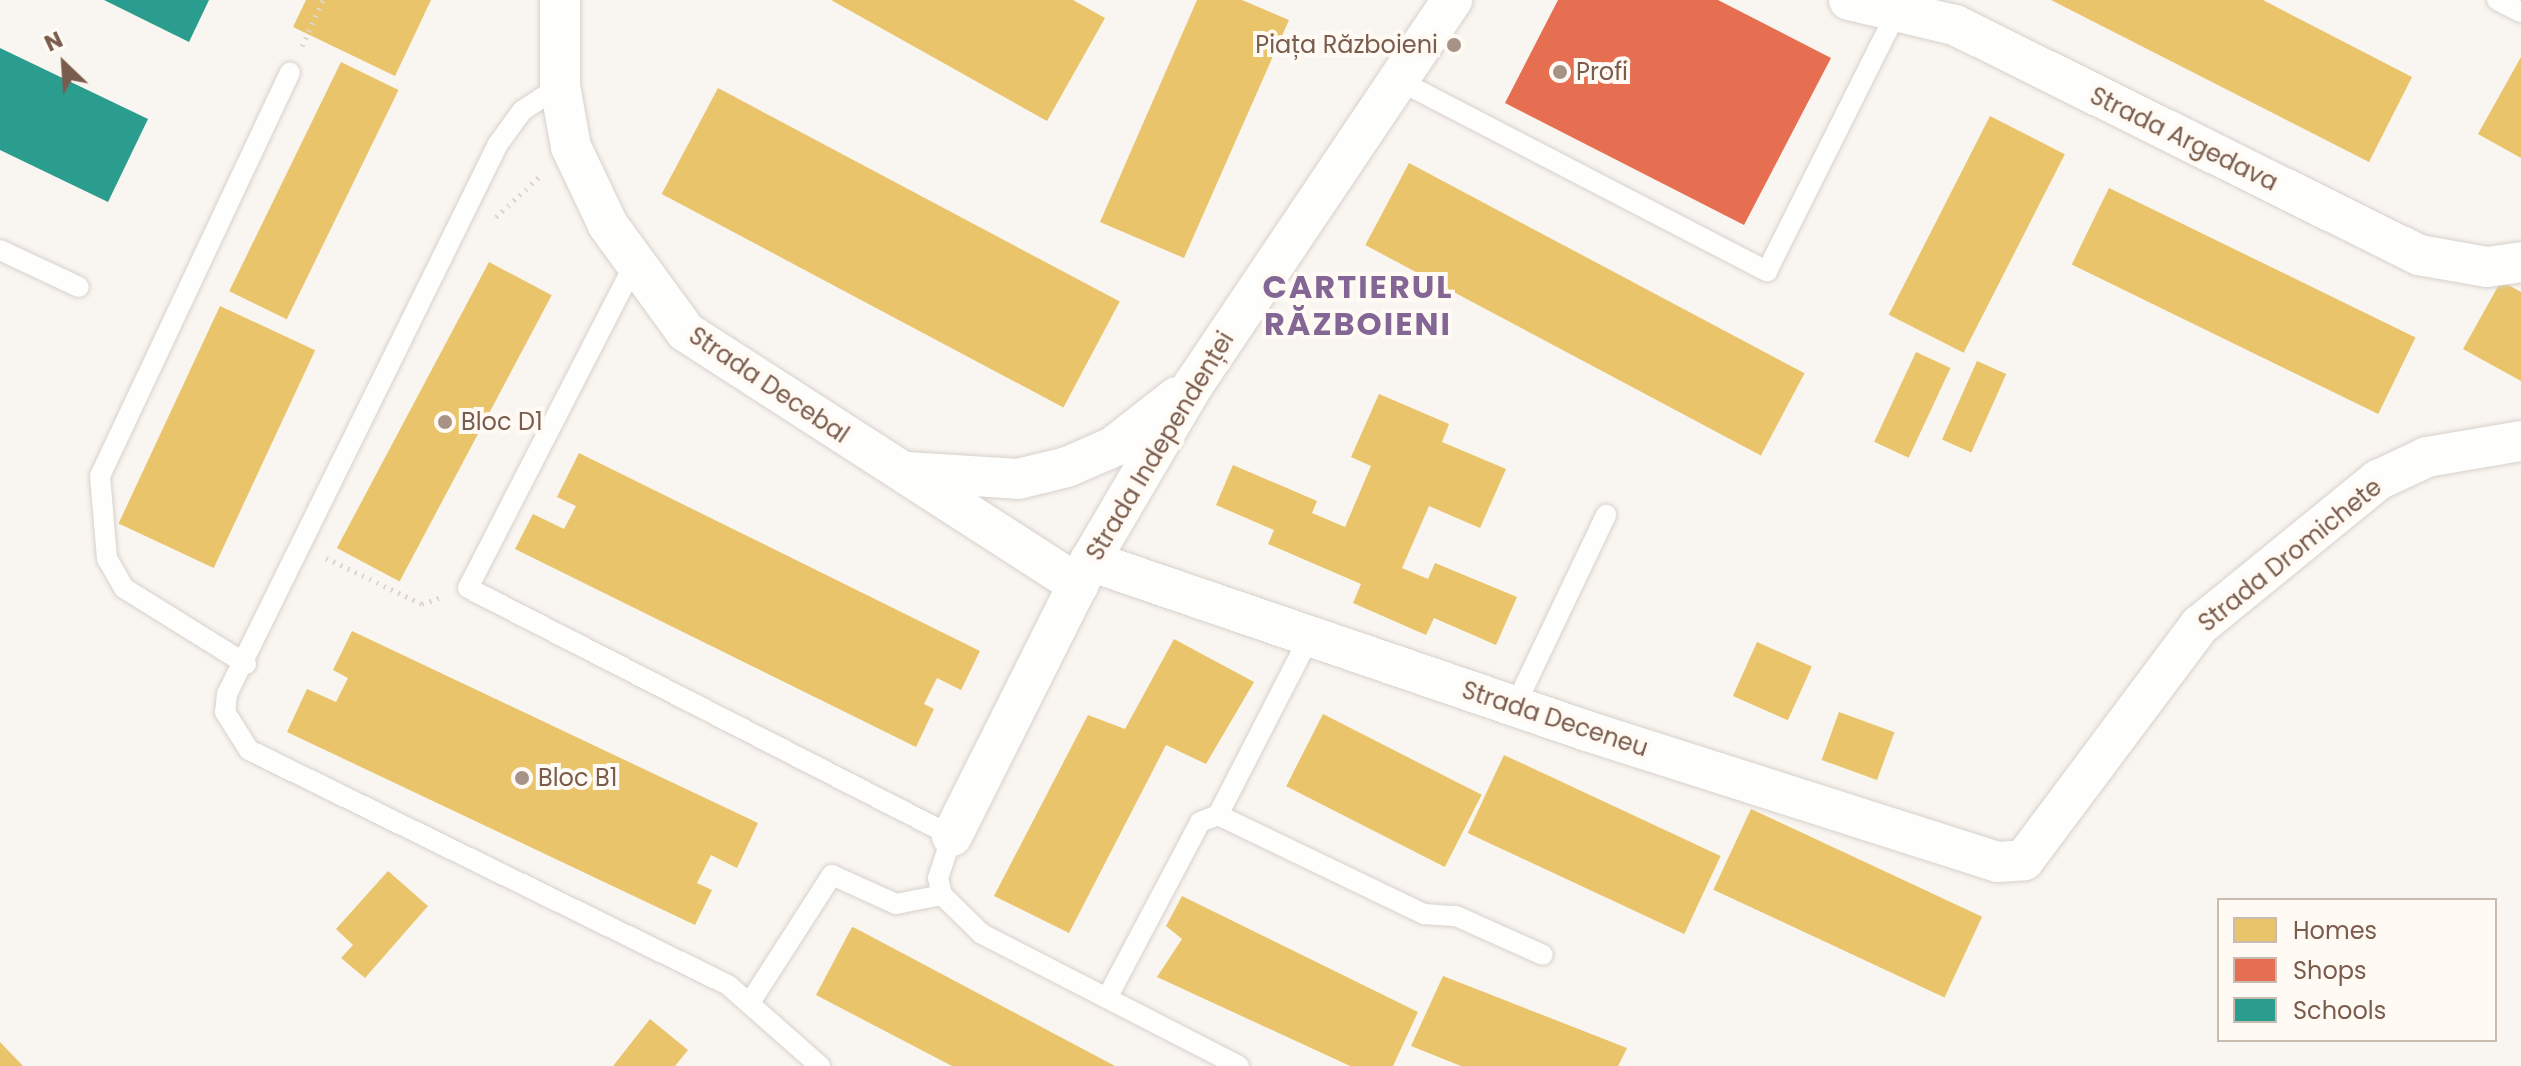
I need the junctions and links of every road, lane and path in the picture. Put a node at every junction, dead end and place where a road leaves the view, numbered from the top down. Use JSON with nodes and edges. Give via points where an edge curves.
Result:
{"nodes":[{"id":1,"x":323,"y":0,"type":"edge"},
{"id":2,"x":560,"y":0,"type":"edge"},
{"id":3,"x":1452,"y":0,"type":"edge"},
{"id":4,"x":1849,"y":0,"type":"edge"},
{"id":5,"x":2497,"y":0,"type":"edge"},
{"id":6,"x":1913,"y":10,"type":"edge"},
{"id":7,"x":2521,"y":12,"type":"edge"},
{"id":8,"x":290,"y":72,"type":"joint"},
{"id":9,"x":1398,"y":80,"type":"junction"},
{"id":10,"x":560,"y":86,"type":"junction"},
{"id":11,"x":571,"y":147,"type":"junction"},
{"id":12,"x":489,"y":224,"type":"dead end"},
{"id":13,"x":0,"y":250,"type":"edge"},
{"id":14,"x":2521,"y":262,"type":"edge"},
{"id":15,"x":635,"y":263,"type":"junction"},
{"id":16,"x":79,"y":287,"type":"dead end"},
{"id":17,"x":1194,"y":384,"type":"junction"},
{"id":18,"x":2521,"y":441,"type":"edge"},
{"id":19,"x":896,"y":470,"type":"junction"},
{"id":20,"x":1606,"y":515,"type":"dead end"},
{"id":21,"x":329,"y":542,"type":"dead end"},
{"id":22,"x":1085,"y":573,"type":"junction"},
{"id":23,"x":468,"y":588,"type":"junction"},
{"id":24,"x":1310,"y":636,"type":"junction"},
{"id":25,"x":246,"y":664,"type":"junction"},
{"id":26,"x":1515,"y":706,"type":"junction"},
{"id":27,"x":1218,"y":815,"type":"junction"},
{"id":28,"x":952,"y":836,"type":"junction"},
{"id":29,"x":2024,"y":860,"type":"joint"},
{"id":30,"x":942,"y":895,"type":"junction"},
{"id":31,"x":1543,"y":955,"type":"dead end"},
{"id":32,"x":1107,"y":998,"type":"junction"},
{"id":33,"x":751,"y":1001,"type":"junction"},
{"id":34,"x":820,"y":1066,"type":"edge"},
{"id":35,"x":1239,"y":1066,"type":"edge"}],
"edges":[{"from":1,"to":8,"type":"path"},
{"from":2,"to":10,"type":"street","name":"Strada Decebal"},
{"from":3,"to":9,"type":"street","name":"Strada Independenței"},
{"from":4,"to":6,"type":"street","name":"Strada Argedava"},
{"from":5,"to":7,"type":"lane"},
{"from":6,"to":9,"type":"lane","via":[[1767,271]]},
{"from":6,"to":14,"type":"street","name":"Strada Argedava","via":[[1955,25],[2419,255],[2487,267]]},
{"from":8,"to":25,"type":"lane","via":[[100,476],[107,559],[124,588]]},
{"from":9,"to":17,"type":"street","name":"Strada Independenței"},
{"from":10,"to":11,"type":"street","name":"Strada Decebal"},
{"from":10,"to":25,"type":"lane","via":[[522,111],[498,144]]},
{"from":11,"to":12,"type":"path"},
{"from":11,"to":15,"type":"street","name":"Strada Decebal","via":[[608,225]]},
{"from":13,"to":16,"type":"lane"},
{"from":15,"to":19,"type":"street","name":"Strada Decebal","via":[[686,332]]},
{"from":15,"to":23,"type":"lane"},
{"from":17,"to":19,"type":"street","via":[[1113,447],[1067,467],[1018,479]]},
{"from":17,"to":22,"type":"street","name":"Strada Independenței"},
{"from":18,"to":29,"type":"street","name":"Strada Dromichete","via":[[2427,457],[2378,480],[2200,625]]},
{"from":19,"to":22,"type":"street","name":"Strada Decebal"},
{"from":20,"to":26,"type":"lane"},
{"from":21,"to":23,"type":"path","via":[[322,556],[422,604]]},
{"from":22,"to":24,"type":"street","name":"Strada Deceneu"},
{"from":22,"to":28,"type":"street","name":"Strada Independenței"},
{"from":23,"to":28,"type":"lane"},
{"from":24,"to":26,"type":"street","name":"Strada Deceneu"},
{"from":24,"to":27,"type":"lane"},
{"from":25,"to":33,"type":"lane","via":[[225,712],[249,750]]},
{"from":26,"to":29,"type":"street","name":"Strada Deceneu","via":[[1998,862]]},
{"from":27,"to":31,"type":"lane","via":[[1424,914],[1456,916]]},
{"from":27,"to":32,"type":"lane","via":[[1200,822]]},
{"from":28,"to":30,"type":"lane","via":[[938,878]]},
{"from":30,"to":32,"type":"lane","via":[[982,934]]},
{"from":30,"to":33,"type":"lane","via":[[896,904],[832,875]]},
{"from":32,"to":35,"type":"lane"},
{"from":33,"to":34,"type":"lane","via":[[784,1041]]}]}
